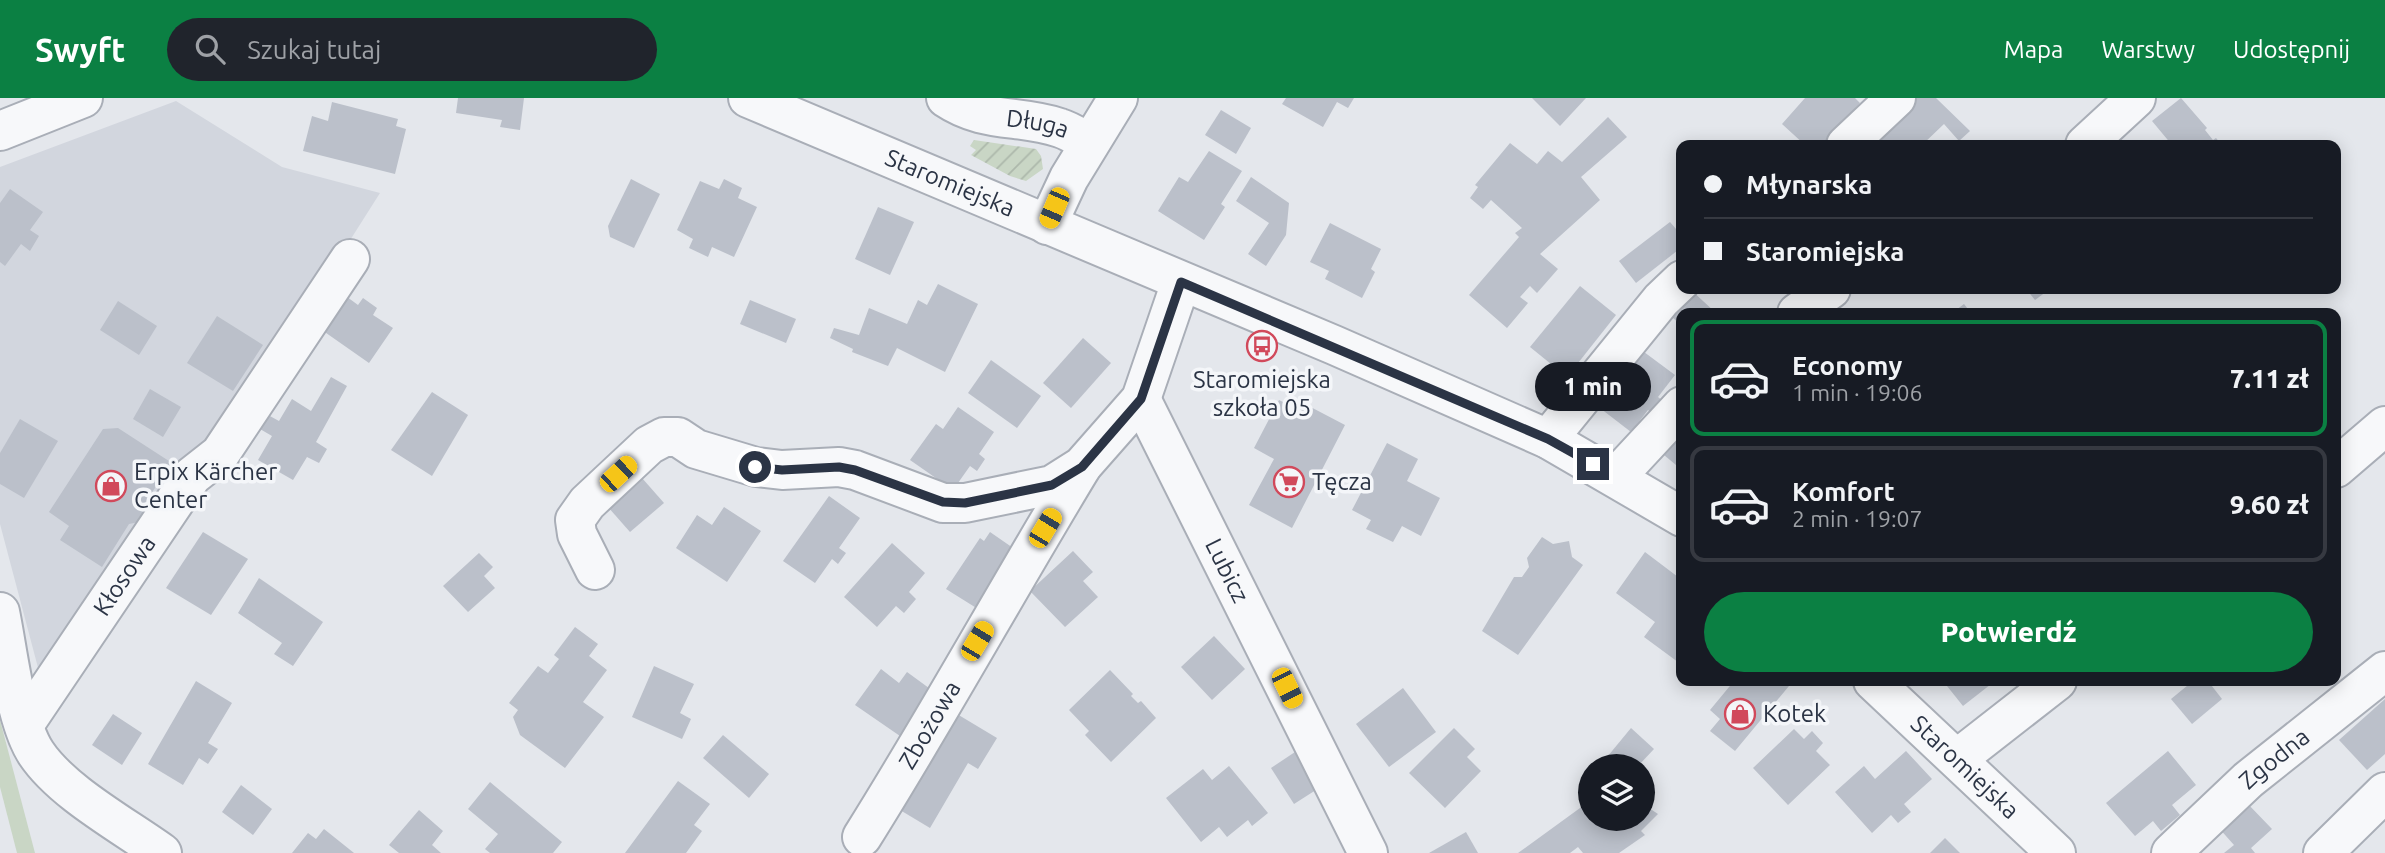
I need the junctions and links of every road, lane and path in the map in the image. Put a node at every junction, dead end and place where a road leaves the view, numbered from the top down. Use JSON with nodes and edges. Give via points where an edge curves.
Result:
{"nodes":[{"id":1,"x":83,"y":98,"type":"edge"},
{"id":2,"x":748,"y":98,"type":"edge"},
{"id":3,"x":946,"y":98,"type":"edge"},
{"id":4,"x":1118,"y":98,"type":"edge"},
{"id":5,"x":1896,"y":98,"type":"edge"},
{"id":6,"x":2136,"y":98,"type":"edge"},
{"id":7,"x":0,"y":131,"type":"edge"},
{"id":8,"x":1851,"y":140,"type":"edge"},
{"id":9,"x":2090,"y":140,"type":"edge"},
{"id":10,"x":1089,"y":143,"type":"junction"},
{"id":11,"x":1047,"y":225,"type":"junction"},
{"id":12,"x":350,"y":259,"type":"dead end"},
{"id":13,"x":1181,"y":282,"type":"junction"},
{"id":14,"x":1676,"y":286,"type":"edge"},
{"id":15,"x":1824,"y":294,"type":"edge"},
{"id":16,"x":1804,"y":308,"type":"edge"},
{"id":17,"x":1141,"y":399,"type":"junction"},
{"id":18,"x":1676,"y":412,"type":"edge"},
{"id":19,"x":2385,"y":426,"type":"edge"},
{"id":20,"x":1548,"y":439,"type":"junction"},
{"id":21,"x":2341,"y":464,"type":"edge"},
{"id":22,"x":1082,"y":467,"type":"junction"},
{"id":23,"x":1616,"y":477,"type":"junction"},
{"id":24,"x":1676,"y":513,"type":"edge"},
{"id":25,"x":596,"y":570,"type":"dead end"},
{"id":26,"x":0,"y":612,"type":"edge"},
{"id":27,"x":2385,"y":671,"type":"edge"},
{"id":28,"x":1878,"y":686,"type":"edge"},
{"id":29,"x":2051,"y":686,"type":"edge"},
{"id":30,"x":24,"y":725,"type":"junction"},
{"id":31,"x":1957,"y":759,"type":"junction"},
{"id":32,"x":2385,"y":792,"type":"edge"},
{"id":33,"x":862,"y":837,"type":"dead end"},
{"id":34,"x":162,"y":853,"type":"edge"},
{"id":35,"x":1368,"y":853,"type":"edge"},
{"id":36,"x":2056,"y":853,"type":"edge"},
{"id":37,"x":2171,"y":853,"type":"edge"},
{"id":38,"x":2323,"y":853,"type":"edge"}],
"edges":[{"from":1,"to":7,"type":"street"},
{"from":2,"to":11,"type":"street","name":"Staromiejska"},
{"from":3,"to":10,"type":"street","name":"Długa","via":[[989,118],[1062,128]]},
{"from":4,"to":10,"type":"street"},
{"from":5,"to":8,"type":"street"},
{"from":6,"to":9,"type":"street"},
{"from":10,"to":11,"type":"street"},
{"from":11,"to":13,"type":"street","name":"Staromiejska"},
{"from":12,"to":30,"type":"street","name":"Kłosowa","via":[[220,454],[192,476]]},
{"from":13,"to":17,"type":"street"},
{"from":13,"to":20,"type":"street","name":"Staromiejska"},
{"from":14,"to":20,"type":"street"},
{"from":15,"to":16,"type":"street"},
{"from":17,"to":22,"type":"street"},
{"from":17,"to":35,"type":"street","name":"Lubicz"},
{"from":18,"to":23,"type":"street"},
{"from":19,"to":21,"type":"street"},
{"from":20,"to":23,"type":"street","name":"Staromiejska"},
{"from":22,"to":25,"type":"street","via":[[1052,485],[965,503],[943,502],[855,470],[755,467],[696,449],[678,437],[664,436],[587,502],[575,520],[577,534]]},
{"from":22,"to":33,"type":"street","name":"Zbożowa"},
{"from":23,"to":24,"type":"street","name":"Staromiejska"},
{"from":26,"to":30,"type":"street"},
{"from":27,"to":37,"type":"street","name":"Zgodna","via":[[2248,780]]},
{"from":28,"to":31,"type":"street","name":"Staromiejska"},
{"from":29,"to":31,"type":"street"},
{"from":30,"to":34,"type":"street","via":[[36,752],[63,782]]},
{"from":31,"to":36,"type":"street","name":"Staromiejska"},
{"from":32,"to":38,"type":"street"}]}
